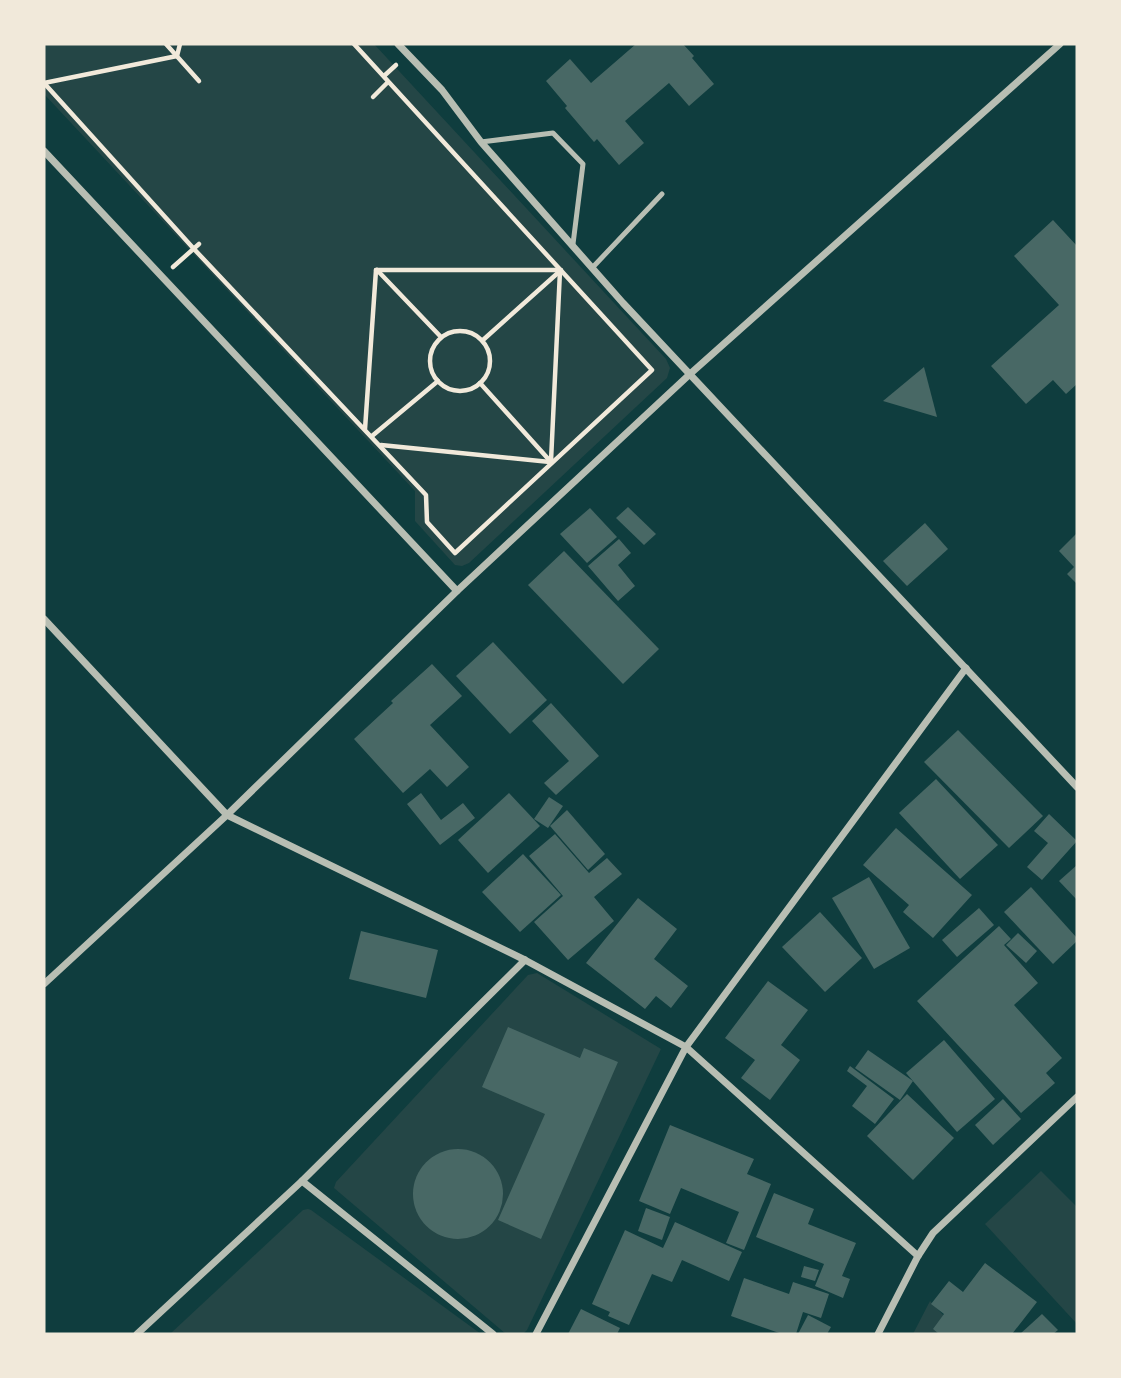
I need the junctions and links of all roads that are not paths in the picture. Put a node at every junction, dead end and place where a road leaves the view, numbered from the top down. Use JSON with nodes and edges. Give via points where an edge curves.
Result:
{"nodes":[{"id":1,"x":398,"y":44,"type":"edge"},
{"id":2,"x":1060,"y":44,"type":"edge"},
{"id":3,"x":481,"y":142,"type":"junction"},
{"id":4,"x":44,"y":151,"type":"edge"},
{"id":5,"x":662,"y":194,"type":"dead end"},
{"id":6,"x":573,"y":244,"type":"junction"},
{"id":7,"x":593,"y":267,"type":"junction"},
{"id":8,"x":690,"y":374,"type":"junction"},
{"id":9,"x":457,"y":591,"type":"junction"},
{"id":10,"x":44,"y":619,"type":"edge"},
{"id":11,"x":966,"y":668,"type":"junction"},
{"id":12,"x":1077,"y":787,"type":"edge"},
{"id":13,"x":226,"y":815,"type":"junction"},
{"id":14,"x":525,"y":960,"type":"junction"},
{"id":15,"x":44,"y":984,"type":"edge"},
{"id":16,"x":686,"y":1047,"type":"junction"},
{"id":17,"x":1077,"y":1097,"type":"edge"},
{"id":18,"x":302,"y":1181,"type":"junction"},
{"id":19,"x":918,"y":1256,"type":"junction"},
{"id":20,"x":137,"y":1334,"type":"edge"},
{"id":21,"x":493,"y":1334,"type":"edge"},
{"id":22,"x":536,"y":1334,"type":"edge"},
{"id":23,"x":878,"y":1334,"type":"edge"}],
"edges":[{"from":1,"to":3,"type":"street","via":[[442,90]]},
{"from":2,"to":8,"type":"street"},
{"from":3,"to":6,"type":"street"},
{"from":3,"to":6,"type":"lane","via":[[554,132],[583,164]]},
{"from":4,"to":9,"type":"street"},
{"from":5,"to":7,"type":"lane"},
{"from":6,"to":7,"type":"street"},
{"from":7,"to":8,"type":"street"},
{"from":8,"to":9,"type":"street"},
{"from":8,"to":11,"type":"street"},
{"from":9,"to":13,"type":"street"},
{"from":10,"to":13,"type":"street"},
{"from":11,"to":12,"type":"street"},
{"from":11,"to":16,"type":"street"},
{"from":13,"to":14,"type":"street"},
{"from":13,"to":15,"type":"street"},
{"from":14,"to":16,"type":"street"},
{"from":14,"to":18,"type":"street"},
{"from":16,"to":19,"type":"street"},
{"from":16,"to":22,"type":"street"},
{"from":17,"to":19,"type":"street","via":[[941,1224]]},
{"from":18,"to":20,"type":"street"},
{"from":18,"to":21,"type":"street"},
{"from":19,"to":23,"type":"street"}]}
